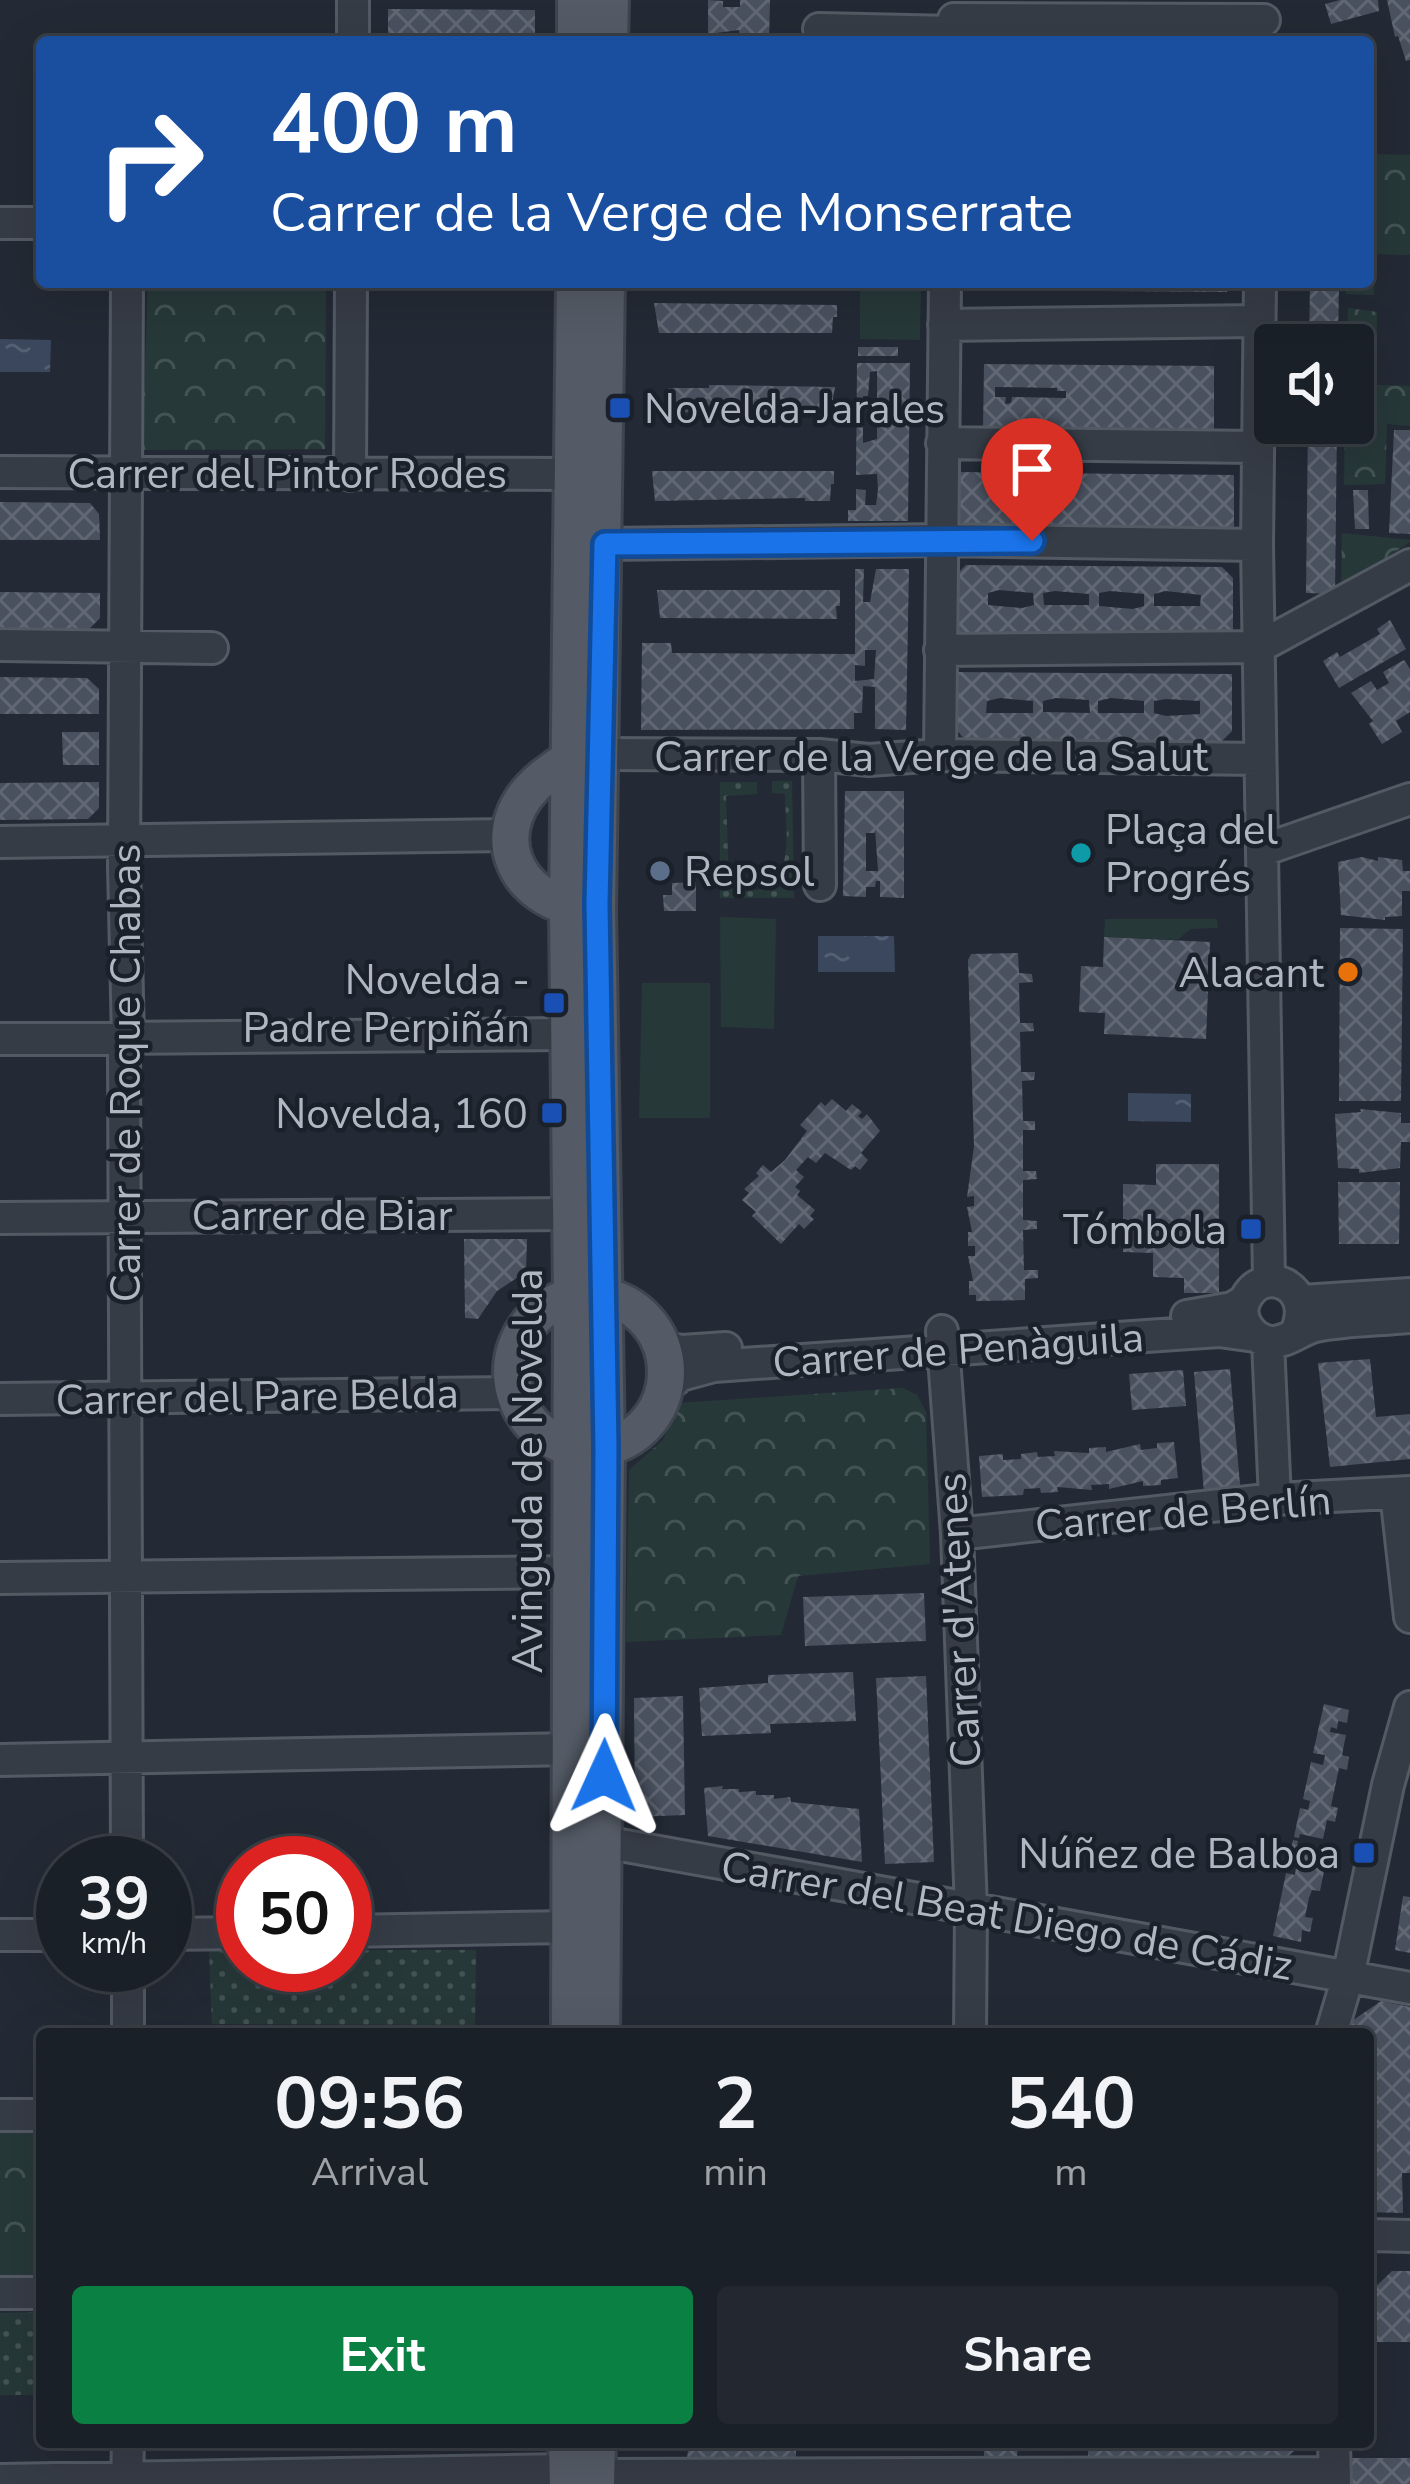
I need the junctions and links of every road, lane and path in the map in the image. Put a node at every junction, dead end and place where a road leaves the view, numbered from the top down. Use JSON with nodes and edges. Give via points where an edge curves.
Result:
{"nodes":[{"id":1,"x":353,"y":0,"type":"edge"},
{"id":2,"x":576,"y":0,"type":"edge"},
{"id":3,"x":610,"y":0,"type":"edge"},
{"id":4,"x":1264,"y":21,"type":"edge"},
{"id":5,"x":954,"y":23,"type":"edge"},
{"id":6,"x":819,"y":29,"type":"dead end"},
{"id":7,"x":353,"y":36,"type":"edge"},
{"id":8,"x":576,"y":36,"type":"edge"},
{"id":9,"x":609,"y":36,"type":"edge"},
{"id":10,"x":0,"y":223,"type":"edge"},
{"id":11,"x":36,"y":224,"type":"edge"},
{"id":12,"x":127,"y":288,"type":"edge"},
{"id":13,"x":351,"y":288,"type":"edge"},
{"id":14,"x":575,"y":288,"type":"edge"},
{"id":15,"x":606,"y":288,"type":"edge"},
{"id":16,"x":945,"y":288,"type":"edge"},
{"id":17,"x":1260,"y":288,"type":"edge"},
{"id":18,"x":1259,"y":321,"type":"junction"},
{"id":19,"x":944,"y":325,"type":"junction"},
{"id":20,"x":942,"y":443,"type":"junction"},
{"id":21,"x":1257,"y":447,"type":"junction"},
{"id":22,"x":0,"y":472,"type":"edge"},
{"id":23,"x":126,"y":474,"type":"junction"},
{"id":24,"x":574,"y":474,"type":"junction"},
{"id":25,"x":350,"y":475,"type":"junction"},
{"id":26,"x":942,"y":540,"type":"junction"},
{"id":27,"x":605,"y":544,"type":"junction"},
{"id":28,"x":1257,"y":545,"type":"junction"},
{"id":29,"x":1410,"y":565,"type":"edge"},
{"id":30,"x":0,"y":645,"type":"edge"},
{"id":31,"x":126,"y":646,"type":"junction"},
{"id":32,"x":1259,"y":647,"type":"junction"},
{"id":33,"x":212,"y":648,"type":"dead end"},
{"id":34,"x":940,"y":650,"type":"junction"},
{"id":35,"x":819,"y":755,"type":"junction"},
{"id":36,"x":940,"y":755,"type":"junction"},
{"id":37,"x":585,"y":756,"type":"junction"},
{"id":38,"x":1260,"y":759,"type":"junction"},
{"id":39,"x":1410,"y":799,"type":"edge"},
{"id":40,"x":510,"y":835,"type":"junction"},
{"id":41,"x":124,"y":839,"type":"junction"},
{"id":42,"x":0,"y":842,"type":"edge"},
{"id":43,"x":1263,"y":850,"type":"junction"},
{"id":44,"x":820,"y":885,"type":"dead end"},
{"id":45,"x":583,"y":909,"type":"junction"},
{"id":46,"x":569,"y":1034,"type":"junction"},
{"id":47,"x":0,"y":1039,"type":"edge"},
{"id":48,"x":128,"y":1039,"type":"junction"},
{"id":49,"x":571,"y":1214,"type":"junction"},
{"id":50,"x":126,"y":1216,"type":"junction"},
{"id":51,"x":0,"y":1218,"type":"edge"},
{"id":52,"x":1269,"y":1281,"type":"junction"},
{"id":53,"x":1410,"y":1294,"type":"edge"},
{"id":54,"x":587,"y":1295,"type":"junction"},
{"id":55,"x":1244,"y":1301,"type":"junction"},
{"id":56,"x":1410,"y":1317,"type":"edge"},
{"id":57,"x":1280,"y":1328,"type":"junction"},
{"id":58,"x":942,"y":1342,"type":"junction"},
{"id":59,"x":663,"y":1348,"type":"junction"},
{"id":60,"x":666,"y":1388,"type":"junction"},
{"id":61,"x":514,"y":1393,"type":"junction"},
{"id":62,"x":126,"y":1397,"type":"junction"},
{"id":63,"x":0,"y":1399,"type":"edge"},
{"id":64,"x":589,"y":1448,"type":"junction"},
{"id":65,"x":1403,"y":1493,"type":"edge"},
{"id":66,"x":1275,"y":1499,"type":"junction"},
{"id":67,"x":957,"y":1534,"type":"junction"},
{"id":68,"x":572,"y":1572,"type":"junction"},
{"id":69,"x":127,"y":1575,"type":"junction"},
{"id":70,"x":0,"y":1578,"type":"edge"},
{"id":71,"x":1410,"y":1618,"type":"edge"},
{"id":72,"x":1410,"y":1707,"type":"edge"},
{"id":73,"x":572,"y":1750,"type":"junction"},
{"id":74,"x":127,"y":1759,"type":"junction"},
{"id":75,"x":0,"y":1760,"type":"edge"},
{"id":76,"x":127,"y":1836,"type":"edge"},
{"id":77,"x":604,"y":1842,"type":"junction"},
{"id":78,"x":971,"y":1909,"type":"junction"},
{"id":79,"x":572,"y":1927,"type":"junction"},
{"id":80,"x":372,"y":1931,"type":"edge"},
{"id":81,"x":0,"y":1935,"type":"edge"},
{"id":82,"x":36,"y":1935,"type":"edge"},
{"id":83,"x":1348,"y":1977,"type":"junction"},
{"id":84,"x":1410,"y":1988,"type":"edge"},
{"id":85,"x":128,"y":1992,"type":"edge"},
{"id":86,"x":128,"y":2028,"type":"edge"},
{"id":87,"x":570,"y":2028,"type":"edge"},
{"id":88,"x":602,"y":2028,"type":"edge"},
{"id":89,"x":970,"y":2028,"type":"edge"},
{"id":90,"x":1332,"y":2028,"type":"edge"},
{"id":91,"x":0,"y":2115,"type":"edge"},
{"id":92,"x":36,"y":2115,"type":"edge"},
{"id":93,"x":1374,"y":2235,"type":"edge"},
{"id":94,"x":1410,"y":2236,"type":"edge"},
{"id":95,"x":0,"y":2293,"type":"edge"},
{"id":96,"x":36,"y":2293,"type":"edge"},
{"id":97,"x":128,"y":2448,"type":"edge"},
{"id":98,"x":582,"y":2466,"type":"edge"},
{"id":99,"x":969,"y":2466,"type":"edge"},
{"id":100,"x":1335,"y":2466,"type":"edge"},
{"id":101,"x":0,"y":2480,"type":"edge"},
{"id":102,"x":127,"y":2481,"type":"edge"}],
"edges":[{"from":1,"to":7,"type":"street"},
{"from":2,"to":8,"type":"main road"},
{"from":3,"to":9,"type":"main road"},
{"from":4,"to":5,"type":"street"},
{"from":5,"to":6,"type":"street"},
{"from":10,"to":11,"type":"street"},
{"from":12,"to":23,"type":"street","name":"Carrer de Roque Chabas"},
{"from":13,"to":25,"type":"street"},
{"from":14,"to":24,"type":"main road","name":"Avinguda de Novelda"},
{"from":15,"to":27,"type":"main road","name":"Avinguda de Novelda"},
{"from":16,"to":19,"type":"street"},
{"from":17,"to":18,"type":"street"},
{"from":18,"to":19,"type":"street"},
{"from":18,"to":21,"type":"street"},
{"from":19,"to":20,"type":"street"},
{"from":20,"to":21,"type":"street"},
{"from":20,"to":26,"type":"street"},
{"from":21,"to":28,"type":"street"},
{"from":22,"to":23,"type":"street","name":"Carrer del Pintor Rodes"},
{"from":23,"to":25,"type":"street","name":"Carrer del Pintor Rodes"},
{"from":23,"to":31,"type":"street","name":"Carrer de Roque Chabas"},
{"from":24,"to":25,"type":"street","name":"Carrer del Pintor Rodes"},
{"from":24,"to":37,"type":"main road","name":"Avinguda de Novelda"},
{"from":26,"to":27,"type":"street"},
{"from":26,"to":28,"type":"street"},
{"from":26,"to":34,"type":"street"},
{"from":27,"to":37,"type":"main road","name":"Avinguda de Novelda"},
{"from":28,"to":32,"type":"street"},
{"from":29,"to":32,"type":"street"},
{"from":30,"to":31,"type":"street"},
{"from":31,"to":33,"type":"street"},
{"from":31,"to":41,"type":"street","name":"Carrer de Roque Chabas"},
{"from":32,"to":34,"type":"street"},
{"from":32,"to":38,"type":"street"},
{"from":34,"to":36,"type":"street"},
{"from":35,"to":36,"type":"street","name":"Carrer de la Verge de la Salut"},
{"from":35,"to":37,"type":"street","name":"Carrer de la Verge de la Salut"},
{"from":35,"to":44,"type":"street"},
{"from":36,"to":38,"type":"street","name":"Carrer de la Verge de la Salut"},
{"from":37,"to":40,"type":"main road","via":[[528,790]]},
{"from":37,"to":45,"type":"main road","name":"Avinguda de Novelda"},
{"from":38,"to":43,"type":"street"},
{"from":39,"to":43,"type":"street"},
{"from":40,"to":41,"type":"street"},
{"from":40,"to":45,"type":"main road","via":[[524,881],[550,902]]},
{"from":41,"to":42,"type":"street"},
{"from":41,"to":48,"type":"street","name":"Carrer de Roque Chabas"},
{"from":43,"to":52,"type":"street"},
{"from":45,"to":46,"type":"main road","name":"Avinguda de Novelda"},
{"from":45,"to":54,"type":"main road","name":"Avinguda de Novelda"},
{"from":46,"to":48,"type":"street"},
{"from":46,"to":49,"type":"main road","name":"Avinguda de Novelda"},
{"from":47,"to":48,"type":"street"},
{"from":48,"to":50,"type":"street","name":"Carrer de Roque Chabas"},
{"from":49,"to":50,"type":"street","name":"Carrer de Biar"},
{"from":49,"to":54,"type":"main road","name":"Avinguda de Novelda"},
{"from":50,"to":51,"type":"street","name":"Carrer de Biar"},
{"from":50,"to":62,"type":"street","name":"Carrer de Roque Chabas"},
{"from":52,"to":55,"type":"street"},
{"from":52,"to":57,"type":"street","via":[[1283,1283]]},
{"from":53,"to":57,"type":"street","name":"Carrer de Penàguila"},
{"from":54,"to":59,"type":"main road","via":[[628,1304]]},
{"from":54,"to":61,"type":"main road","via":[[543,1308],[522,1330],[511,1360]]},
{"from":54,"to":64,"type":"main road","name":"Avinguda de Novelda"},
{"from":55,"to":57,"type":"street","via":[[1246,1326]]},
{"from":55,"to":58,"type":"street","name":"Carrer de Penàguila","via":[[1206,1314]]},
{"from":56,"to":57,"type":"street","name":"Carrer de Penàguila"},
{"from":57,"to":58,"type":"street","name":"Carrer de Penàguila"},
{"from":57,"to":66,"type":"street"},
{"from":58,"to":59,"type":"street","name":"Carrer de Penàguila"},
{"from":58,"to":60,"type":"street","name":"Carrer de Penàguila","via":[[714,1366]]},
{"from":58,"to":67,"type":"street","name":"Carrer d'Atenes"},
{"from":59,"to":60,"type":"main road"},
{"from":60,"to":64,"type":"main road","via":[[655,1414],[627,1440]]},
{"from":61,"to":62,"type":"street","name":"Carrer del Pare Belda"},
{"from":61,"to":64,"type":"main road","via":[[537,1430]]},
{"from":62,"to":63,"type":"street","name":"Carrer del Pare Belda"},
{"from":62,"to":69,"type":"street","name":"Carrer de Roque Chabas"},
{"from":64,"to":68,"type":"main road","name":"Avinguda de Novelda"},
{"from":64,"to":77,"type":"main road","name":"Avinguda de Novelda"},
{"from":65,"to":66,"type":"street","name":"Carrer de Berlín"},
{"from":65,"to":71,"type":"street"},
{"from":66,"to":67,"type":"street","name":"Carrer de Berlín"},
{"from":67,"to":78,"type":"street","name":"Carrer d'Atenes"},
{"from":68,"to":69,"type":"street"},
{"from":68,"to":73,"type":"main road","name":"Avinguda de Novelda"},
{"from":69,"to":70,"type":"street"},
{"from":69,"to":74,"type":"street","name":"Carrer de Roque Chabas"},
{"from":72,"to":83,"type":"street"},
{"from":73,"to":74,"type":"street"},
{"from":73,"to":79,"type":"main road","name":"Avinguda de Novelda"},
{"from":74,"to":75,"type":"street"},
{"from":74,"to":76,"type":"street","name":"Carrer de Roque Chabas"},
{"from":77,"to":78,"type":"street","name":"Carrer del Beat Diego de Cádiz"},
{"from":77,"to":88,"type":"main road","name":"Avinguda de Novelda"},
{"from":78,"to":83,"type":"street","name":"Carrer del Beat Diego de Cádiz"},
{"from":78,"to":89,"type":"street","name":"Carrer d'Atenes"},
{"from":79,"to":80,"type":"street"},
{"from":79,"to":87,"type":"main road","name":"Avinguda de Novelda"},
{"from":81,"to":82,"type":"street"},
{"from":83,"to":84,"type":"street","name":"Carrer del Beat Diego de Cádiz"},
{"from":83,"to":90,"type":"street"},
{"from":85,"to":86,"type":"street"},
{"from":91,"to":92,"type":"street"},
{"from":93,"to":94,"type":"street"},
{"from":95,"to":96,"type":"street"},
{"from":97,"to":102,"type":"street"},
{"from":98,"to":99,"type":"street"},
{"from":98,"to":102,"type":"street"},
{"from":99,"to":100,"type":"street"},
{"from":101,"to":102,"type":"street"}]}
